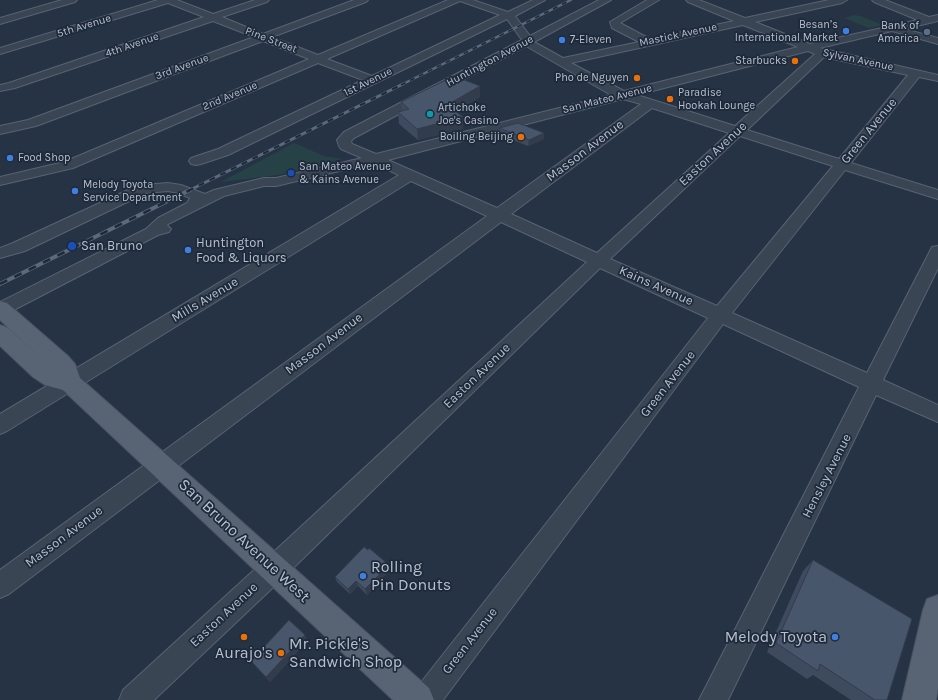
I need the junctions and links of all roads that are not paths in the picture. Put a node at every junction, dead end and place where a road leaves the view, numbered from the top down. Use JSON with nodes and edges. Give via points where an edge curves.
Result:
{"nodes":[{"id":1,"x":72,"y":0,"type":"edge"},
{"id":2,"x":168,"y":0,"type":"edge"},
{"id":3,"x":264,"y":0,"type":"edge"},
{"id":4,"x":362,"y":0,"type":"edge"},
{"id":5,"x":456,"y":0,"type":"edge"},
{"id":6,"x":464,"y":0,"type":"edge"},
{"id":7,"x":540,"y":0,"type":"edge"},
{"id":8,"x":606,"y":0,"type":"edge"},
{"id":9,"x":654,"y":0,"type":"edge"},
{"id":10,"x":842,"y":0,"type":"edge"},
{"id":11,"x":877,"y":0,"type":"edge"},
{"id":12,"x":696,"y":1,"type":"edge"},
{"id":13,"x":508,"y":14,"type":"junction"},
{"id":14,"x":213,"y":17,"type":"junction"},
{"id":15,"x":933,"y":19,"type":"edge"},
{"id":16,"x":0,"y":20,"type":"edge"},
{"id":17,"x":742,"y":21,"type":"junction"},
{"id":18,"x":892,"y":28,"type":"junction"},
{"id":19,"x":263,"y":37,"type":"junction"},
{"id":20,"x":528,"y":41,"type":"junction"},
{"id":21,"x":938,"y":41,"type":"edge"},
{"id":22,"x":648,"y":42,"type":"junction"},
{"id":23,"x":807,"y":48,"type":"junction"},
{"id":24,"x":0,"y":51,"type":"edge"},
{"id":25,"x":822,"y":53,"type":"junction"},
{"id":26,"x":318,"y":59,"type":"junction"},
{"id":27,"x":561,"y":62,"type":"junction"},
{"id":28,"x":916,"y":73,"type":"junction"},
{"id":29,"x":938,"y":78,"type":"edge"},
{"id":30,"x":372,"y":80,"type":"junction"},
{"id":31,"x":0,"y":88,"type":"edge"},
{"id":32,"x":621,"y":95,"type":"junction"},
{"id":33,"x":649,"y":104,"type":"junction"},
{"id":34,"x":0,"y":130,"type":"edge"},
{"id":35,"x":737,"y":131,"type":"junction"},
{"id":36,"x":375,"y":159,"type":"junction"},
{"id":37,"x":196,"y":161,"type":"dead end"},
{"id":38,"x":842,"y":165,"type":"junction"},
{"id":39,"x":410,"y":175,"type":"junction"},
{"id":40,"x":0,"y":181,"type":"edge"},
{"id":41,"x":938,"y":195,"type":"edge"},
{"id":42,"x":200,"y":203,"type":"junction"},
{"id":43,"x":498,"y":215,"type":"junction"},
{"id":44,"x":938,"y":251,"type":"edge"},
{"id":45,"x":0,"y":253,"type":"edge"},
{"id":46,"x":599,"y":260,"type":"junction"},
{"id":47,"x":0,"y":309,"type":"edge"},
{"id":48,"x":720,"y":315,"type":"junction"},
{"id":49,"x":0,"y":333,"type":"edge"},
{"id":50,"x":70,"y":382,"type":"junction"},
{"id":51,"x":873,"y":384,"type":"junction"},
{"id":52,"x":938,"y":414,"type":"edge"},
{"id":53,"x":0,"y":425,"type":"edge"},
{"id":54,"x":161,"y":465,"type":"junction"},
{"id":55,"x":274,"y":569,"type":"junction"},
{"id":56,"x":0,"y":585,"type":"edge"},
{"id":57,"x":938,"y":610,"type":"edge"},
{"id":58,"x":133,"y":700,"type":"edge"},
{"id":59,"x":417,"y":700,"type":"edge"},
{"id":60,"x":425,"y":700,"type":"edge"},
{"id":61,"x":714,"y":700,"type":"edge"},
{"id":62,"x":919,"y":700,"type":"edge"}],
"edges":[{"from":1,"to":16,"type":"street"},
{"from":2,"to":14,"type":"street","name":"Pine Street"},
{"from":2,"to":24,"type":"street","name":"5th Avenue"},
{"from":3,"to":14,"type":"street","name":"4th Avenue"},
{"from":4,"to":19,"type":"street","name":"3rd Avenue"},
{"from":5,"to":26,"type":"street","name":"2nd Avenue"},
{"from":6,"to":13,"type":"street"},
{"from":7,"to":13,"type":"street","name":"1st Avenue"},
{"from":8,"to":20,"type":"street","name":"Huntington Avenue"},
{"from":9,"to":22,"type":"street","via":[[615,22],[616,26]]},
{"from":10,"to":17,"type":"street","name":"Mastick Avenue","via":[[789,6]]},
{"from":11,"to":15,"type":"street"},
{"from":12,"to":17,"type":"street","name":"Sylvan Avenue"},
{"from":13,"to":20,"type":"street"},
{"from":13,"to":30,"type":"street","name":"1st Avenue"},
{"from":14,"to":19,"type":"street","name":"Pine Street"},
{"from":14,"to":31,"type":"street","name":"4th Avenue"},
{"from":15,"to":18,"type":"street","name":"San Mateo Avenue"},
{"from":17,"to":22,"type":"street","name":"Mastick Avenue"},
{"from":17,"to":23,"type":"street","name":"Sylvan Avenue"},
{"from":18,"to":21,"type":"street","via":[[912,36]]},
{"from":18,"to":23,"type":"street","name":"San Mateo Avenue"},
{"from":19,"to":26,"type":"street","name":"Pine Street"},
{"from":19,"to":34,"type":"street","name":"3rd Avenue","via":[[32,123]]},
{"from":20,"to":27,"type":"street"},
{"from":20,"to":36,"type":"street","name":"Huntington Avenue","via":[[349,135],[344,140],[346,146]]},
{"from":22,"to":27,"type":"street","name":"Mastick Avenue"},
{"from":23,"to":25,"type":"street","name":"Sylvan Avenue"},
{"from":23,"to":32,"type":"street","name":"San Mateo Avenue"},
{"from":25,"to":28,"type":"street","name":"Sylvan Avenue"},
{"from":25,"to":35,"type":"street","name":"Easton Avenue"},
{"from":26,"to":30,"type":"street","name":"Pine Street"},
{"from":26,"to":40,"type":"street","name":"2nd Avenue","via":[[68,165]]},
{"from":27,"to":32,"type":"street"},
{"from":28,"to":29,"type":"street","name":"Sylvan Avenue"},
{"from":28,"to":38,"type":"street","name":"Green Avenue"},
{"from":30,"to":37,"type":"street","name":"1st Avenue","via":[[223,152]]},
{"from":32,"to":33,"type":"street"},
{"from":32,"to":36,"type":"street","name":"San Mateo Avenue"},
{"from":33,"to":35,"type":"street"},
{"from":33,"to":43,"type":"street","name":"Masson Avenue"},
{"from":35,"to":38,"type":"street"},
{"from":35,"to":46,"type":"street","name":"Easton Avenue"},
{"from":36,"to":39,"type":"street","name":"Kains Avenue"},
{"from":36,"to":42,"type":"street","name":"San Mateo Avenue"},
{"from":38,"to":41,"type":"street"},
{"from":38,"to":48,"type":"street","name":"Green Avenue"},
{"from":39,"to":43,"type":"street","name":"Kains Avenue"},
{"from":39,"to":50,"type":"street","name":"Mills Avenue"},
{"from":42,"to":45,"type":"street","via":[[184,204],[153,197],[113,203],[19,247]]},
{"from":42,"to":47,"type":"street","via":[[170,227],[152,232]]},
{"from":43,"to":46,"type":"street","name":"Kains Avenue"},
{"from":43,"to":54,"type":"street","name":"Masson Avenue"},
{"from":44,"to":51,"type":"street","name":"Hensley Avenue"},
{"from":46,"to":48,"type":"street","name":"Kains Avenue"},
{"from":46,"to":55,"type":"street","name":"Easton Avenue"},
{"from":47,"to":50,"type":"main road","name":"San Bruno Avenue West","via":[[60,362],[67,370]]},
{"from":48,"to":51,"type":"street","name":"Kains Avenue"},
{"from":48,"to":60,"type":"street","name":"Green Avenue"},
{"from":49,"to":50,"type":"main road","name":"San Bruno Avenue West","via":[[41,371],[53,378]]},
{"from":50,"to":53,"type":"street","name":"Mills Avenue"},
{"from":50,"to":54,"type":"main road","name":"San Bruno Avenue West"},
{"from":51,"to":52,"type":"street","name":"Kains Avenue"},
{"from":51,"to":61,"type":"street","name":"Hensley Avenue"},
{"from":54,"to":55,"type":"main road","name":"San Bruno Avenue West"},
{"from":54,"to":56,"type":"street","name":"Masson Avenue"},
{"from":55,"to":58,"type":"street","name":"Easton Avenue"},
{"from":55,"to":59,"type":"main road","name":"San Bruno Avenue West"},
{"from":57,"to":62,"type":"main road"}]}
